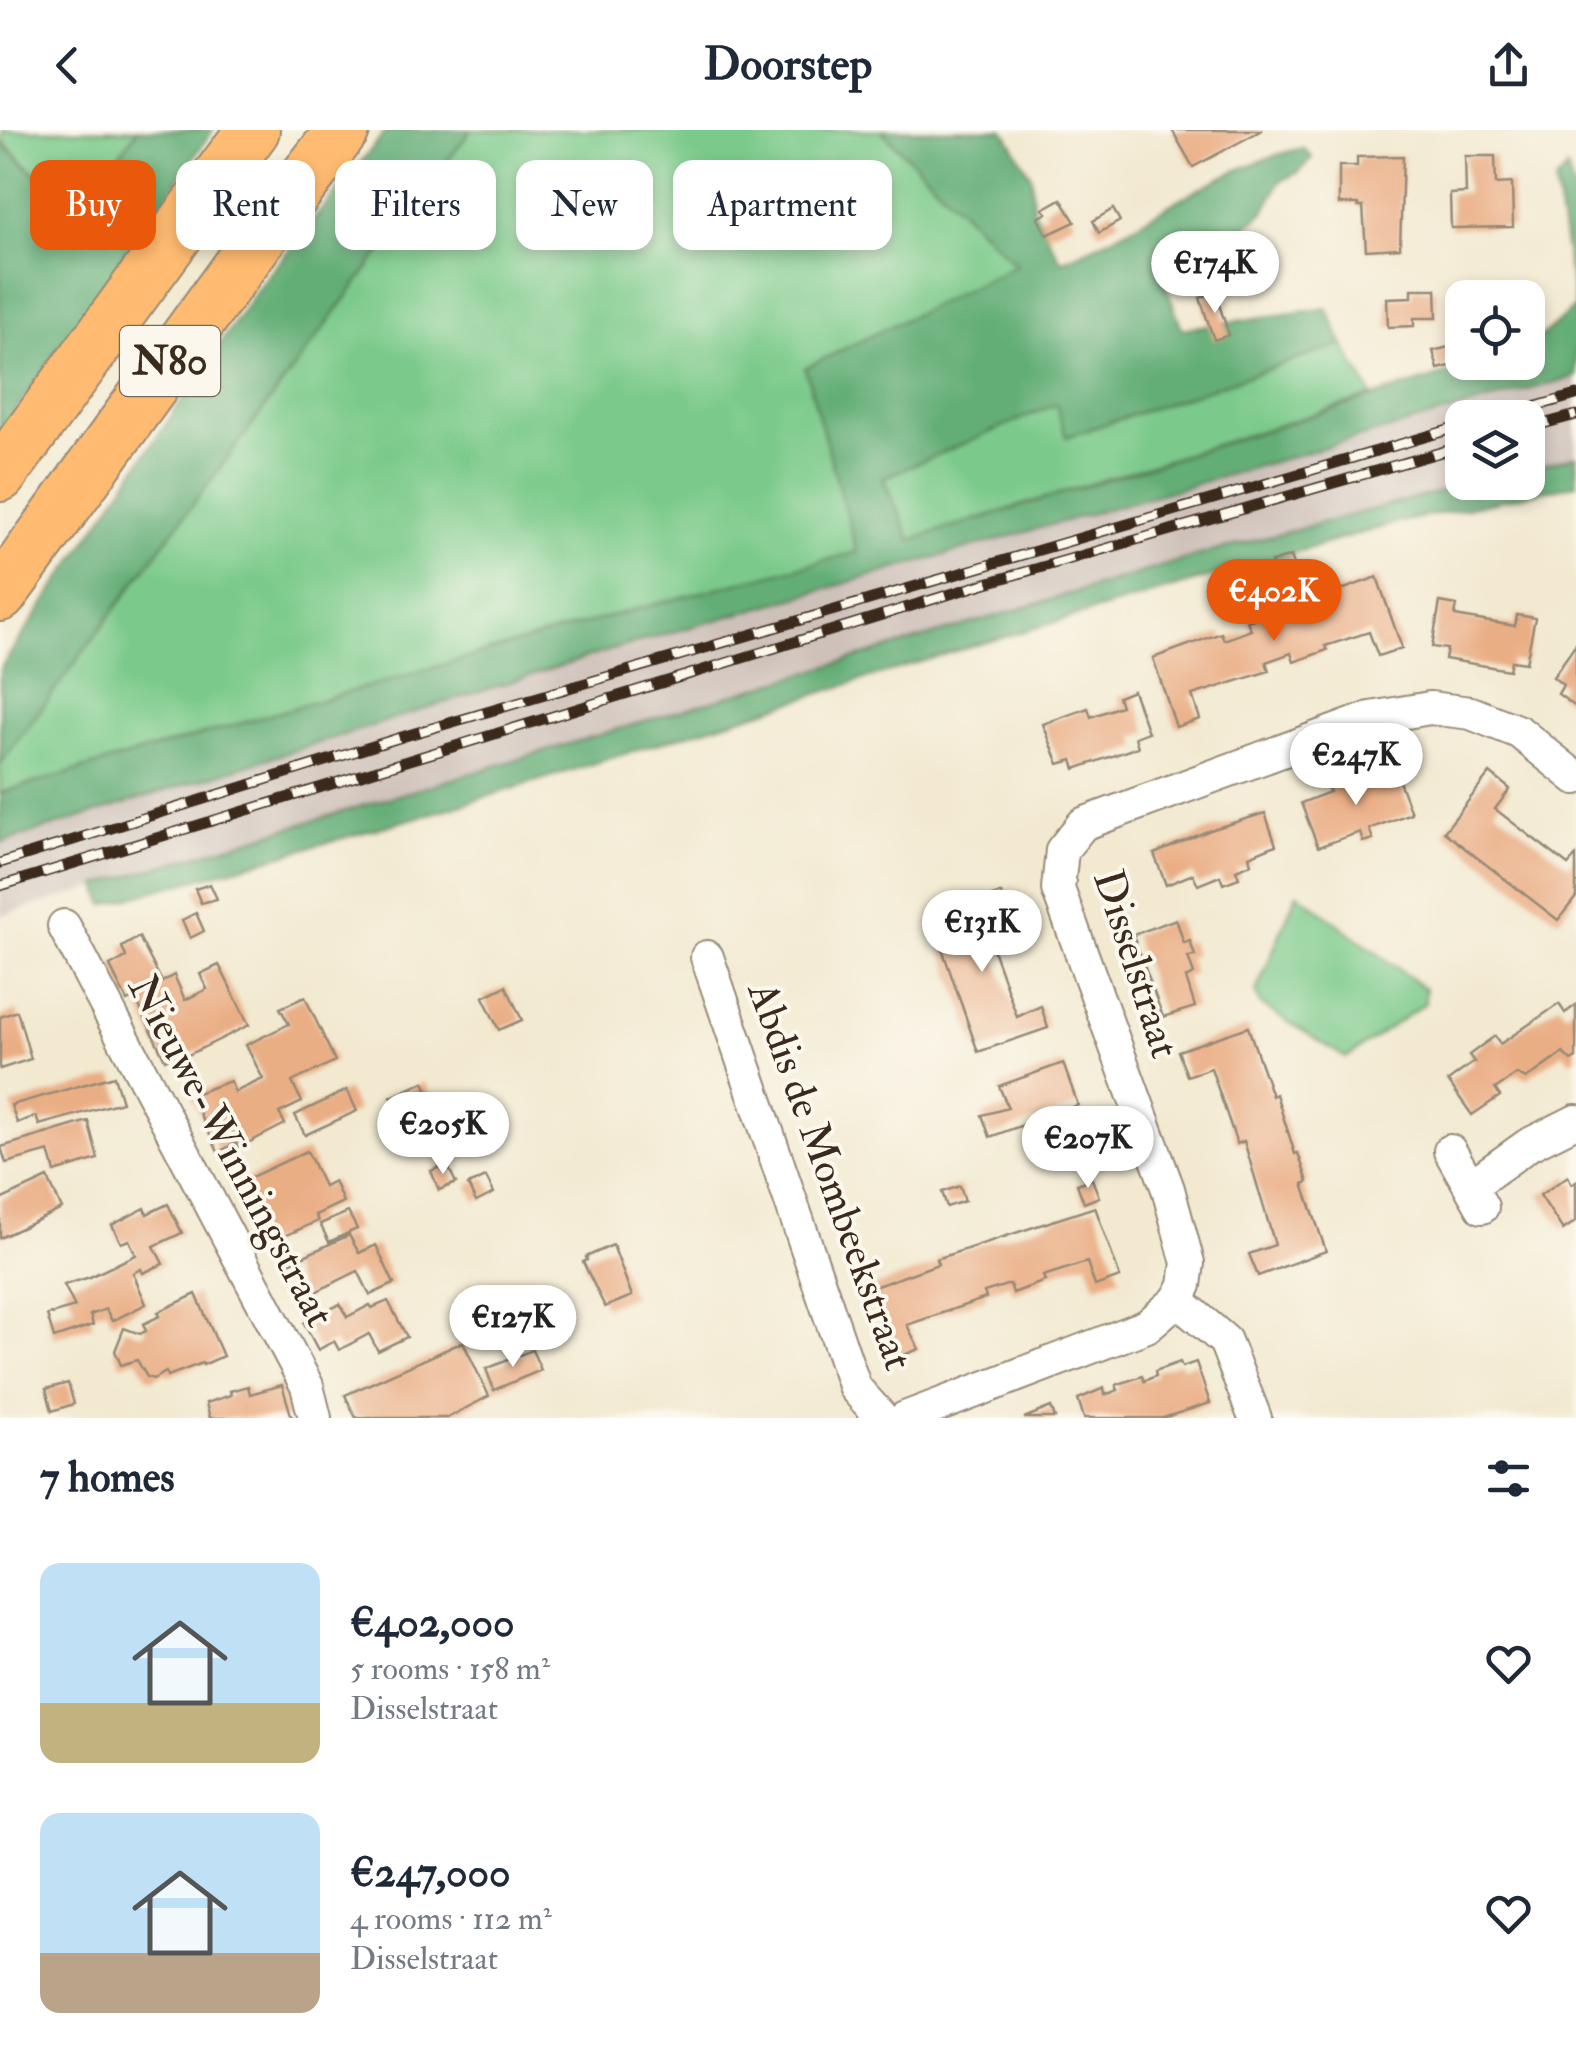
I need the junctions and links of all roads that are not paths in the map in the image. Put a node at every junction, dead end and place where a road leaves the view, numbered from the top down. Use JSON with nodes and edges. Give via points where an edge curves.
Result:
{"nodes":[{"id":1,"x":253,"y":130,"type":"edge"},
{"id":2,"x":343,"y":130,"type":"edge"},
{"id":3,"x":0,"y":475,"type":"edge"},
{"id":4,"x":0,"y":595,"type":"edge"},
{"id":5,"x":1576,"y":778,"type":"edge"},
{"id":6,"x":64,"y":926,"type":"dead end"},
{"id":7,"x":706,"y":957,"type":"dead end"},
{"id":8,"x":1576,"y":1121,"type":"edge"},
{"id":9,"x":1450,"y":1150,"type":"dead end"},
{"id":10,"x":1177,"y":1300,"type":"junction"},
{"id":11,"x":315,"y":1418,"type":"edge"},
{"id":12,"x":882,"y":1418,"type":"edge"},
{"id":13,"x":905,"y":1418,"type":"edge"},
{"id":14,"x":1254,"y":1418,"type":"edge"}],
"edges":[{"from":1,"to":3,"type":"highway","number":"N80"},
{"from":2,"to":4,"type":"highway","number":"N80"},
{"from":5,"to":10,"type":"street","name":"Disselstraat","via":[[1519,732],[1471,713],[1430,708],[1370,718],[1084,824],[1062,850],[1058,889],[1168,1188],[1188,1263]]},
{"from":6,"to":11,"type":"street","name":"Nieuwe-Winningstraat","via":[[307,1386]]},
{"from":7,"to":12,"type":"street","name":"Abdis de Mombeekstraat","via":[[855,1388]]},
{"from":8,"to":9,"type":"street","via":[[1528,1145],[1477,1196]]},
{"from":10,"to":13,"type":"street","via":[[1147,1326]]},
{"from":10,"to":14,"type":"street","via":[[1226,1341]]}]}
